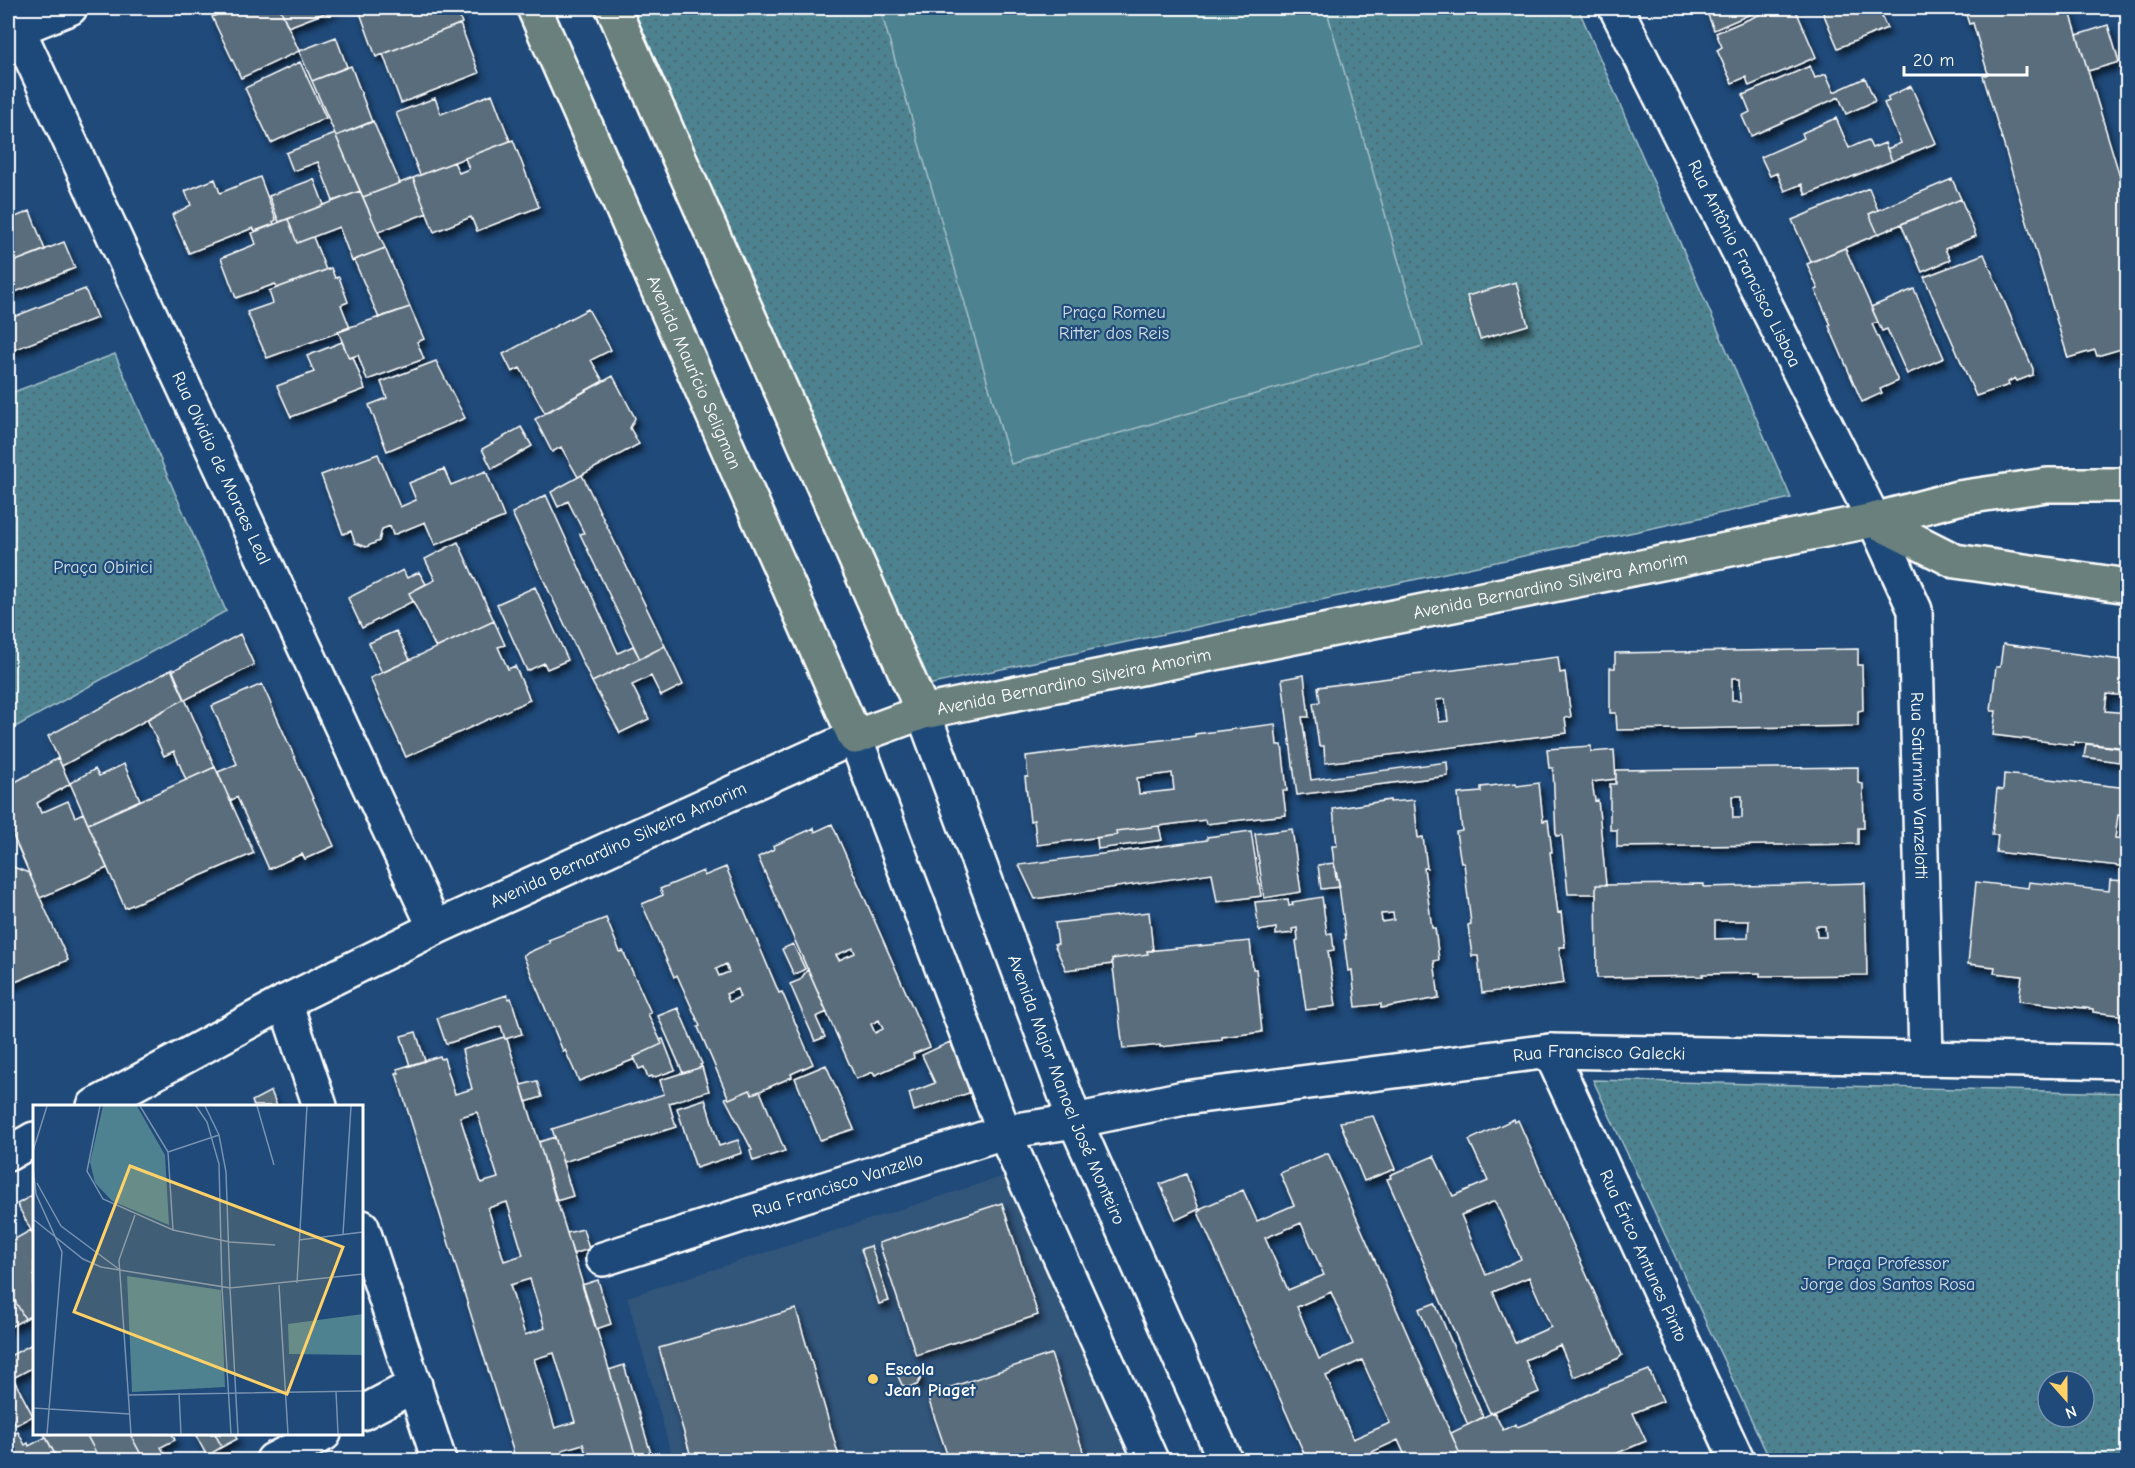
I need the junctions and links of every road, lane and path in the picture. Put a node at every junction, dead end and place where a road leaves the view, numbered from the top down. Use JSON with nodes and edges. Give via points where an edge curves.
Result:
{"nodes":[{"id":1,"x":70,"y":8,"type":"edge"},
{"id":2,"x":534,"y":8,"type":"edge"},
{"id":3,"x":613,"y":8,"type":"edge"},
{"id":4,"x":1616,"y":8,"type":"edge"},
{"id":5,"x":11,"y":23,"type":"edge"},
{"id":6,"x":2127,"y":485,"type":"edge"},
{"id":7,"x":1874,"y":520,"type":"junction"},
{"id":8,"x":2127,"y":586,"type":"edge"},
{"id":9,"x":923,"y":712,"type":"junction"},
{"id":10,"x":855,"y":737,"type":"junction"},
{"id":11,"x":435,"y":928,"type":"junction"},
{"id":12,"x":285,"y":1002,"type":"junction"},
{"id":13,"x":1550,"y":1051,"type":"junction"},
{"id":14,"x":1926,"y":1058,"type":"junction"},
{"id":15,"x":2127,"y":1062,"type":"edge"},
{"id":16,"x":98,"y":1105,"type":"edge"},
{"id":17,"x":319,"y":1105,"type":"edge"},
{"id":18,"x":1075,"y":1121,"type":"junction"},
{"id":19,"x":1004,"y":1132,"type":"junction"},
{"id":20,"x":33,"y":1140,"type":"edge"},
{"id":21,"x":8,"y":1154,"type":"edge"},
{"id":22,"x":363,"y":1230,"type":"edge"},
{"id":23,"x":603,"y":1258,"type":"dead end"},
{"id":24,"x":415,"y":1385,"type":"junction"},
{"id":25,"x":363,"y":1412,"type":"edge"},
{"id":26,"x":322,"y":1435,"type":"edge"},
{"id":27,"x":273,"y":1461,"type":"edge"},
{"id":28,"x":439,"y":1461,"type":"edge"},
{"id":29,"x":1151,"y":1461,"type":"edge"},
{"id":30,"x":1225,"y":1461,"type":"edge"},
{"id":31,"x":1737,"y":1461,"type":"edge"}],
"edges":[{"from":1,"to":5,"type":"street"},
{"from":2,"to":10,"type":"main road","name":"Avenida Maurício Seligman"},
{"from":3,"to":9,"type":"main road"},
{"from":4,"to":7,"type":"street","name":"Rua Antônio Francisco Lisboa"},
{"from":5,"to":11,"type":"street","name":"Rua Olvidio de Moraes Leal"},
{"from":6,"to":7,"type":"main road","name":"Avenida Bernardino Silveira Amorim","via":[[2047,485],[1958,498]]},
{"from":7,"to":8,"type":"main road","via":[[1954,561]]},
{"from":7,"to":9,"type":"main road","name":"Avenida Bernardino Silveira Amorim"},
{"from":7,"to":14,"type":"street","name":"Rua Saturnino Vanzelotti","via":[[1915,610]]},
{"from":9,"to":10,"type":"main road","name":"Avenida Bernardino Silveira Amorim"},
{"from":9,"to":18,"type":"street","name":"Avenida Major Manoel José Monteiro"},
{"from":10,"to":11,"type":"street","name":"Avenida Bernardino Silveira Amorim"},
{"from":10,"to":19,"type":"street"},
{"from":11,"to":12,"type":"street","name":"Avenida Bernardino Silveira Amorim"},
{"from":12,"to":16,"type":"street","name":"Avenida Bernardino Silveira Amorim"},
{"from":12,"to":17,"type":"street"},
{"from":13,"to":14,"type":"street","name":"Rua Francisco Galecki"},
{"from":13,"to":18,"type":"street","name":"Rua Francisco Galecki","via":[[1185,1098]]},
{"from":13,"to":31,"type":"street","name":"Rua Érico Antunes Pinto"},
{"from":14,"to":15,"type":"street","name":"Rua Francisco Galecki"},
{"from":18,"to":19,"type":"street","name":"Rua Francisco Vanzello"},
{"from":18,"to":30,"type":"street","name":"Avenida Major Manoel José Monteiro"},
{"from":19,"to":23,"type":"street","name":"Rua Francisco Vanzello"},
{"from":19,"to":29,"type":"street"},
{"from":20,"to":21,"type":"street"},
{"from":22,"to":24,"type":"street"},
{"from":24,"to":25,"type":"street"},
{"from":24,"to":28,"type":"street"},
{"from":26,"to":27,"type":"street"}]}
